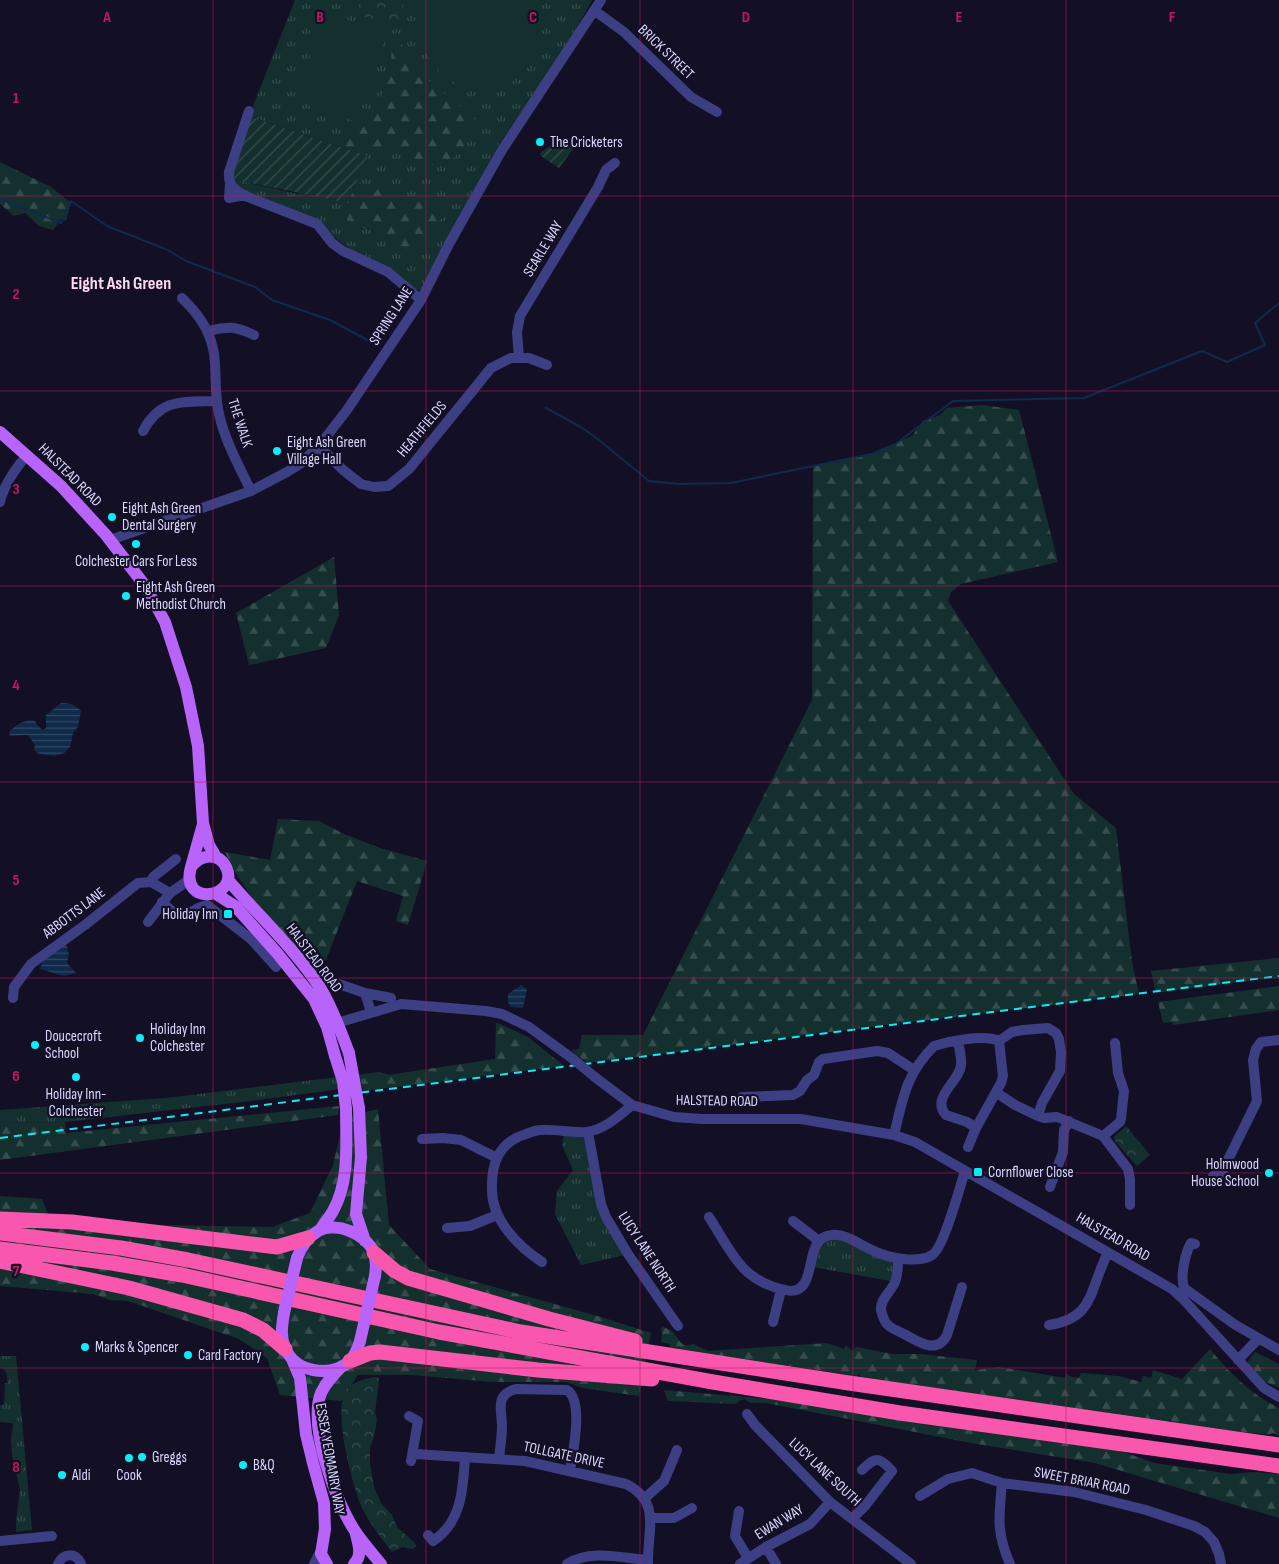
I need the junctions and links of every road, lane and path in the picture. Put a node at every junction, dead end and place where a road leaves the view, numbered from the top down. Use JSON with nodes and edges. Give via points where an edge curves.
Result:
{"nodes":[{"id":1,"x":600,"y":0,"type":"edge"},
{"id":2,"x":595,"y":11,"type":"junction"},
{"id":3,"x":249,"y":111,"type":"dead end"},
{"id":4,"x":717,"y":112,"type":"dead end"},
{"id":5,"x":614,"y":163,"type":"dead end"},
{"id":6,"x":182,"y":298,"type":"dead end"},
{"id":7,"x":422,"y":300,"type":"junction"},
{"id":8,"x":208,"y":331,"type":"junction"},
{"id":9,"x":254,"y":335,"type":"dead end"},
{"id":10,"x":519,"y":358,"type":"junction"},
{"id":11,"x":547,"y":365,"type":"dead end"},
{"id":12,"x":215,"y":401,"type":"junction"},
{"id":13,"x":143,"y":431,"type":"dead end"},
{"id":14,"x":0,"y":432,"type":"edge"},
{"id":15,"x":319,"y":446,"type":"junction"},
{"id":16,"x":27,"y":455,"type":"junction"},
{"id":17,"x":251,"y":491,"type":"junction"},
{"id":18,"x":0,"y":502,"type":"edge"},
{"id":19,"x":110,"y":540,"type":"junction"},
{"id":20,"x":203,"y":823,"type":"junction"},
{"id":21,"x":216,"y":857,"type":"junction"},
{"id":22,"x":176,"y":858,"type":"dead end"},
{"id":23,"x":191,"y":867,"type":"junction"},
{"id":24,"x":189,"y":880,"type":"junction"},
{"id":25,"x":228,"y":880,"type":"junction"},
{"id":26,"x":150,"y":882,"type":"junction"},
{"id":27,"x":170,"y":893,"type":"junction"},
{"id":28,"x":216,"y":894,"type":"junction"},
{"id":29,"x":162,"y":902,"type":"junction"},
{"id":30,"x":148,"y":922,"type":"dead end"},
{"id":31,"x":276,"y":967,"type":"dead end"},
{"id":32,"x":330,"y":981,"type":"dead end"},
{"id":33,"x":365,"y":993,"type":"junction"},
{"id":34,"x":13,"y":998,"type":"dead end"},
{"id":35,"x":391,"y":998,"type":"dead end"},
{"id":36,"x":371,"y":1012,"type":"junction"},
{"id":37,"x":338,"y":1023,"type":"junction"},
{"id":38,"x":1279,"y":1040,"type":"edge"},
{"id":39,"x":958,"y":1041,"type":"junction"},
{"id":40,"x":999,"y":1041,"type":"junction"},
{"id":41,"x":1115,"y":1043,"type":"dead end"},
{"id":42,"x":914,"y":1070,"type":"junction"},
{"id":43,"x":997,"y":1092,"type":"junction"},
{"id":44,"x":742,"y":1097,"type":"dead end"},
{"id":45,"x":632,"y":1106,"type":"junction"},
{"id":46,"x":1038,"y":1116,"type":"junction"},
{"id":47,"x":1069,"y":1121,"type":"junction"},
{"id":48,"x":976,"y":1128,"type":"junction"},
{"id":49,"x":588,"y":1132,"type":"junction"},
{"id":50,"x":894,"y":1135,"type":"junction"},
{"id":51,"x":1103,"y":1136,"type":"junction"},
{"id":52,"x":968,"y":1147,"type":"dead end"},
{"id":53,"x":423,"y":1151,"type":"dead end"},
{"id":54,"x":496,"y":1158,"type":"junction"},
{"id":55,"x":965,"y":1171,"type":"junction"},
{"id":56,"x":1219,"y":1176,"type":"dead end"},
{"id":57,"x":1050,"y":1188,"type":"dead end"},
{"id":58,"x":1130,"y":1205,"type":"dead end"},
{"id":59,"x":497,"y":1214,"type":"junction"},
{"id":60,"x":709,"y":1217,"type":"dead end"},
{"id":61,"x":0,"y":1219,"type":"edge"},
{"id":62,"x":793,"y":1221,"type":"dead end"},
{"id":63,"x":447,"y":1228,"type":"dead end"},
{"id":64,"x":0,"y":1232,"type":"edge"},
{"id":65,"x":314,"y":1234,"type":"junction"},
{"id":66,"x":818,"y":1241,"type":"junction"},
{"id":67,"x":1195,"y":1244,"type":"dead end"},
{"id":68,"x":370,"y":1247,"type":"junction"},
{"id":69,"x":0,"y":1249,"type":"edge"},
{"id":70,"x":1108,"y":1253,"type":"junction"},
{"id":71,"x":898,"y":1259,"type":"junction"},
{"id":72,"x":0,"y":1261,"type":"edge"},
{"id":73,"x":542,"y":1262,"type":"dead end"},
{"id":74,"x":962,"y":1288,"type":"dead end"},
{"id":75,"x":781,"y":1290,"type":"junction"},
{"id":76,"x":773,"y":1322,"type":"dead end"},
{"id":77,"x":1050,"y":1325,"type":"dead end"},
{"id":78,"x":678,"y":1326,"type":"dead end"},
{"id":79,"x":1258,"y":1339,"type":"junction"},
{"id":80,"x":1279,"y":1350,"type":"edge"},
{"id":81,"x":288,"y":1354,"type":"junction"},
{"id":82,"x":1238,"y":1360,"type":"junction"},
{"id":83,"x":346,"y":1364,"type":"junction"},
{"id":84,"x":734,"y":1366,"type":"junction"},
{"id":85,"x":713,"y":1382,"type":"junction"},
{"id":86,"x":1279,"y":1397,"type":"edge"},
{"id":87,"x":748,"y":1414,"type":"dead end"},
{"id":88,"x":418,"y":1417,"type":"dead end"},
{"id":89,"x":1279,"y":1445,"type":"edge"},
{"id":90,"x":677,"y":1450,"type":"dead end"},
{"id":91,"x":465,"y":1457,"type":"junction"},
{"id":92,"x":499,"y":1459,"type":"junction"},
{"id":93,"x":1279,"y":1466,"type":"edge"},
{"id":94,"x":570,"y":1470,"type":"junction"},
{"id":95,"x":862,"y":1470,"type":"dead end"},
{"id":96,"x":1002,"y":1483,"type":"junction"},
{"id":97,"x":920,"y":1496,"type":"dead end"},
{"id":98,"x":644,"y":1498,"type":"junction"},
{"id":99,"x":830,"y":1502,"type":"junction"},
{"id":100,"x":692,"y":1508,"type":"dead end"},
{"id":101,"x":739,"y":1512,"type":"dead end"},
{"id":102,"x":650,"y":1518,"type":"junction"},
{"id":103,"x":852,"y":1519,"type":"junction"},
{"id":104,"x":355,"y":1532,"type":"junction"},
{"id":105,"x":52,"y":1536,"type":"dead end"},
{"id":106,"x":430,"y":1538,"type":"dead end"},
{"id":107,"x":0,"y":1541,"type":"edge"},
{"id":108,"x":766,"y":1547,"type":"junction"},
{"id":109,"x":322,"y":1548,"type":"junction"},
{"id":110,"x":744,"y":1561,"type":"edge"},
{"id":111,"x":648,"y":1562,"type":"edge"},
{"id":112,"x":58,"y":1564,"type":"edge"},
{"id":113,"x":82,"y":1564,"type":"edge"},
{"id":114,"x":314,"y":1564,"type":"edge"},
{"id":115,"x":327,"y":1564,"type":"edge"},
{"id":116,"x":354,"y":1564,"type":"edge"},
{"id":117,"x":381,"y":1564,"type":"edge"},
{"id":118,"x":567,"y":1564,"type":"edge"},
{"id":119,"x":776,"y":1564,"type":"edge"},
{"id":120,"x":911,"y":1564,"type":"edge"},
{"id":121,"x":1010,"y":1564,"type":"edge"},
{"id":122,"x":1220,"y":1564,"type":"edge"}],
"edges":[{"from":1,"to":2,"type":"street","name":"SPRING LANE"},
{"from":2,"to":4,"type":"street","name":"BRICK STREET","via":[[624,32],[691,97]]},
{"from":2,"to":7,"type":"street","name":"SPRING LANE","via":[[502,150],[449,244]]},
{"from":3,"to":7,"type":"street","via":[[229,172],[232,188],[317,224],[343,252],[388,272]]},
{"from":5,"to":10,"type":"street","name":"SEARLE WAY","via":[[606,170],[520,316],[517,332]]},
{"from":6,"to":8,"type":"street","name":"THE WALK","via":[[194,309]]},
{"from":7,"to":15,"type":"street","name":"SPRING LANE"},
{"from":8,"to":9,"type":"street","via":[[227,326]]},
{"from":8,"to":12,"type":"street","name":"THE WALK","via":[[215,358]]},
{"from":10,"to":11,"type":"street"},
{"from":10,"to":15,"type":"street","name":"HEATHFIELDS","via":[[491,368],[409,469],[388,486],[361,484]]},
{"from":12,"to":13,"type":"street","via":[[178,402],[164,407],[150,417]]},
{"from":12,"to":17,"type":"street","name":"THE WALK","via":[[229,444]]},
{"from":14,"to":16,"type":"main road","name":"HALSTEAD ROAD"},
{"from":15,"to":17,"type":"street","name":"SPRING LANE","via":[[275,480]]},
{"from":16,"to":18,"type":"street","via":[[7,483]]},
{"from":16,"to":19,"type":"main road","name":"HALSTEAD ROAD","via":[[61,486]]},
{"from":17,"to":19,"type":"street","name":"SPRING LANE"},
{"from":19,"to":20,"type":"main road","name":"HALSTEAD ROAD","via":[[146,587],[169,633],[186,687],[198,746]]},
{"from":20,"to":21,"type":"main road","name":"HALSTEAD ROAD","via":[[209,846]]},
{"from":20,"to":23,"type":"main road","name":"HALSTEAD ROAD"},
{"from":21,"to":23,"type":"main road","via":[[203,856]]},
{"from":21,"to":25,"type":"main road","via":[[227,868]]},
{"from":22,"to":26,"type":"street"},
{"from":23,"to":24,"type":"main road"},
{"from":24,"to":27,"type":"street"},
{"from":24,"to":28,"type":"main road","via":[[196,891]]},
{"from":25,"to":28,"type":"main road"},
{"from":25,"to":37,"type":"main road","name":"HALSTEAD ROAD","via":[[288,946],[321,990]]},
{"from":26,"to":27,"type":"street"},
{"from":26,"to":34,"type":"street","name":"ABBOTTS LANE","via":[[138,883],[31,964],[14,988]]},
{"from":27,"to":29,"type":"street"},
{"from":28,"to":65,"type":"main road","name":"HALSTEAD ROAD","bridge":true,"via":[[235,906],[314,1000],[343,1081],[346,1156],[341,1191],[333,1210]]},
{"from":29,"to":30,"type":"street"},
{"from":29,"to":31,"type":"street","via":[[174,914],[184,916],[207,905],[251,940]]},
{"from":32,"to":33,"type":"street"},
{"from":33,"to":35,"type":"street"},
{"from":33,"to":36,"type":"street"},
{"from":36,"to":37,"type":"street","name":"HALSTEAD ROAD"},
{"from":36,"to":45,"type":"street","name":"HALSTEAD ROAD","bridge":true,"via":[[401,1004],[502,1014],[529,1027]]},
{"from":37,"to":68,"type":"main road","bridge":true,"via":[[349,1053],[360,1108],[361,1157],[356,1214]]},
{"from":38,"to":56,"type":"street","via":[[1261,1042],[1256,1049],[1253,1060],[1257,1101]]},
{"from":39,"to":40,"type":"street","via":[[986,1038]]},
{"from":39,"to":42,"type":"street","via":[[934,1046]]},
{"from":39,"to":48,"type":"street","via":[[961,1065],[942,1099],[942,1107],[946,1115]]},
{"from":40,"to":43,"type":"street","via":[[1003,1076]]},
{"from":40,"to":46,"type":"street","via":[[1012,1032],[1023,1030],[1048,1028],[1056,1032],[1060,1046],[1060,1071]]},
{"from":41,"to":51,"type":"street","via":[[1118,1073],[1124,1091],[1121,1119]]},
{"from":42,"to":44,"type":"street","via":[[888,1053],[877,1051],[823,1059],[814,1075],[793,1095]]},
{"from":42,"to":50,"type":"street","via":[[906,1086]]},
{"from":43,"to":46,"type":"street"},
{"from":43,"to":48,"type":"street"},
{"from":45,"to":49,"type":"street","via":[[610,1123]]},
{"from":45,"to":50,"type":"street","name":"HALSTEAD ROAD","via":[[687,1118],[801,1119]]},
{"from":46,"to":47,"type":"street"},
{"from":47,"to":51,"type":"street"},
{"from":47,"to":57,"type":"street","via":[[1064,1130],[1065,1145]]},
{"from":48,"to":52,"type":"street"},
{"from":49,"to":54,"type":"street","via":[[540,1130],[520,1136],[504,1146]]},
{"from":49,"to":78,"type":"street","name":"LUCY LANE NORTH","via":[[606,1217]]},
{"from":50,"to":55,"type":"street","name":"HALSTEAD ROAD","via":[[915,1142]]},
{"from":51,"to":58,"type":"street","via":[[1128,1170]]},
{"from":53,"to":54,"type":"street","via":[[423,1139],[443,1138],[461,1140]]},
{"from":54,"to":59,"type":"street","via":[[491,1178]]},
{"from":55,"to":70,"type":"street","name":"HALSTEAD ROAD"},
{"from":55,"to":71,"type":"street","via":[[938,1250],[926,1257]]},
{"from":59,"to":63,"type":"street","via":[[470,1226]]},
{"from":59,"to":73,"type":"street","via":[[518,1243]]},
{"from":60,"to":75,"type":"street","via":[[746,1271],[758,1282]]},
{"from":61,"to":65,"type":"highway","via":[[72,1222],[277,1247]]},
{"from":62,"to":66,"type":"street"},
{"from":64,"to":84,"type":"highway","via":[[179,1258],[521,1332]]},
{"from":65,"to":68,"type":"main road","via":[[328,1228],[347,1230]]},
{"from":65,"to":81,"type":"main road","bridge":true,"via":[[300,1249],[284,1313],[282,1338]]},
{"from":66,"to":71,"type":"street","via":[[830,1234],[838,1235]]},
{"from":66,"to":75,"type":"street","via":[[805,1283],[792,1292]]},
{"from":67,"to":79,"type":"street","via":[[1191,1243],[1187,1250],[1184,1288]]},
{"from":68,"to":83,"type":"main road","bridge":true,"via":[[376,1264],[375,1276],[360,1341]]},
{"from":68,"to":84,"type":"highway","via":[[395,1271],[408,1278],[604,1334]]},
{"from":69,"to":85,"type":"highway","via":[[173,1274],[439,1332]]},
{"from":70,"to":77,"type":"street","via":[[1085,1308],[1064,1323]]},
{"from":70,"to":82,"type":"street","name":"HALSTEAD ROAD","via":[[1172,1289]]},
{"from":71,"to":74,"type":"street","via":[[895,1282],[884,1299],[882,1311],[887,1324],[919,1343],[930,1346],[944,1342]]},
{"from":72,"to":81,"type":"highway","via":[[129,1288],[243,1320],[264,1330]]},
{"from":75,"to":76,"type":"street"},
{"from":79,"to":80,"type":"street"},
{"from":79,"to":82,"type":"street"},
{"from":81,"to":83,"type":"main road","via":[[304,1367],[316,1371],[325,1372]]},
{"from":81,"to":109,"type":"main road","name":"ESSEX YEOMANRY WAY","via":[[300,1378],[306,1434],[324,1503]]},
{"from":82,"to":86,"type":"street","name":"HALSTEAD ROAD","via":[[1264,1388]]},
{"from":83,"to":85,"type":"highway","via":[[380,1352],[538,1370]]},
{"from":83,"to":104,"type":"main road","name":"ESSEX YEOMANRY WAY","via":[[326,1384],[317,1416],[331,1481]]},
{"from":84,"to":89,"type":"highway"},
{"from":85,"to":93,"type":"highway","via":[[900,1413]]},
{"from":87,"to":99,"type":"street","name":"LUCY LANE SOUTH"},
{"from":88,"to":91,"type":"street","name":"TOLLGATE DRIVE","via":[[412,1458]]},
{"from":90,"to":98,"type":"street","via":[[664,1481]]},
{"from":91,"to":92,"type":"street","name":"TOLLGATE DRIVE"},
{"from":91,"to":106,"type":"street","via":[[463,1491],[456,1515],[442,1534]]},
{"from":92,"to":94,"type":"street","name":"TOLLGATE DRIVE"},
{"from":92,"to":94,"type":"street","via":[[500,1407],[504,1395],[516,1389],[567,1390],[575,1402],[576,1428]]},
{"from":94,"to":98,"type":"street","name":"TOLLGATE DRIVE","via":[[626,1484]]},
{"from":95,"to":103,"type":"street","via":[[877,1459],[895,1469]]},
{"from":96,"to":97,"type":"street","name":"SWEET BRIAR ROAD","via":[[972,1473],[948,1479]]},
{"from":96,"to":121,"type":"street","via":[[998,1519],[1004,1552]]},
{"from":96,"to":122,"type":"street","name":"SWEET BRIAR ROAD","via":[[1074,1492],[1194,1526],[1214,1542]]},
{"from":98,"to":102,"type":"street"},
{"from":99,"to":103,"type":"street","name":"LUCY LANE SOUTH"},
{"from":99,"to":108,"type":"street","name":"EWAN WAY","via":[[810,1524]]},
{"from":100,"to":102,"type":"street","via":[[670,1519]]},
{"from":101,"to":110,"type":"street","via":[[736,1536]]},
{"from":102,"to":111,"type":"street"},
{"from":103,"to":120,"type":"street","name":"LUCY LANE SOUTH"},
{"from":104,"to":116,"type":"main road","via":[[360,1552]]},
{"from":104,"to":117,"type":"main road","name":"ESSEX YEOMANRY WAY"},
{"from":105,"to":107,"type":"street"},
{"from":108,"to":110,"type":"street","name":"EWAN WAY"},
{"from":108,"to":119,"type":"street"},
{"from":109,"to":114,"type":"street"},
{"from":109,"to":115,"type":"main road","name":"ESSEX YEOMANRY WAY"},
{"from":111,"to":118,"type":"street","via":[[587,1555]]},
{"from":112,"to":113,"type":"street","via":[[61,1558],[69,1555],[77,1557]]}]}
